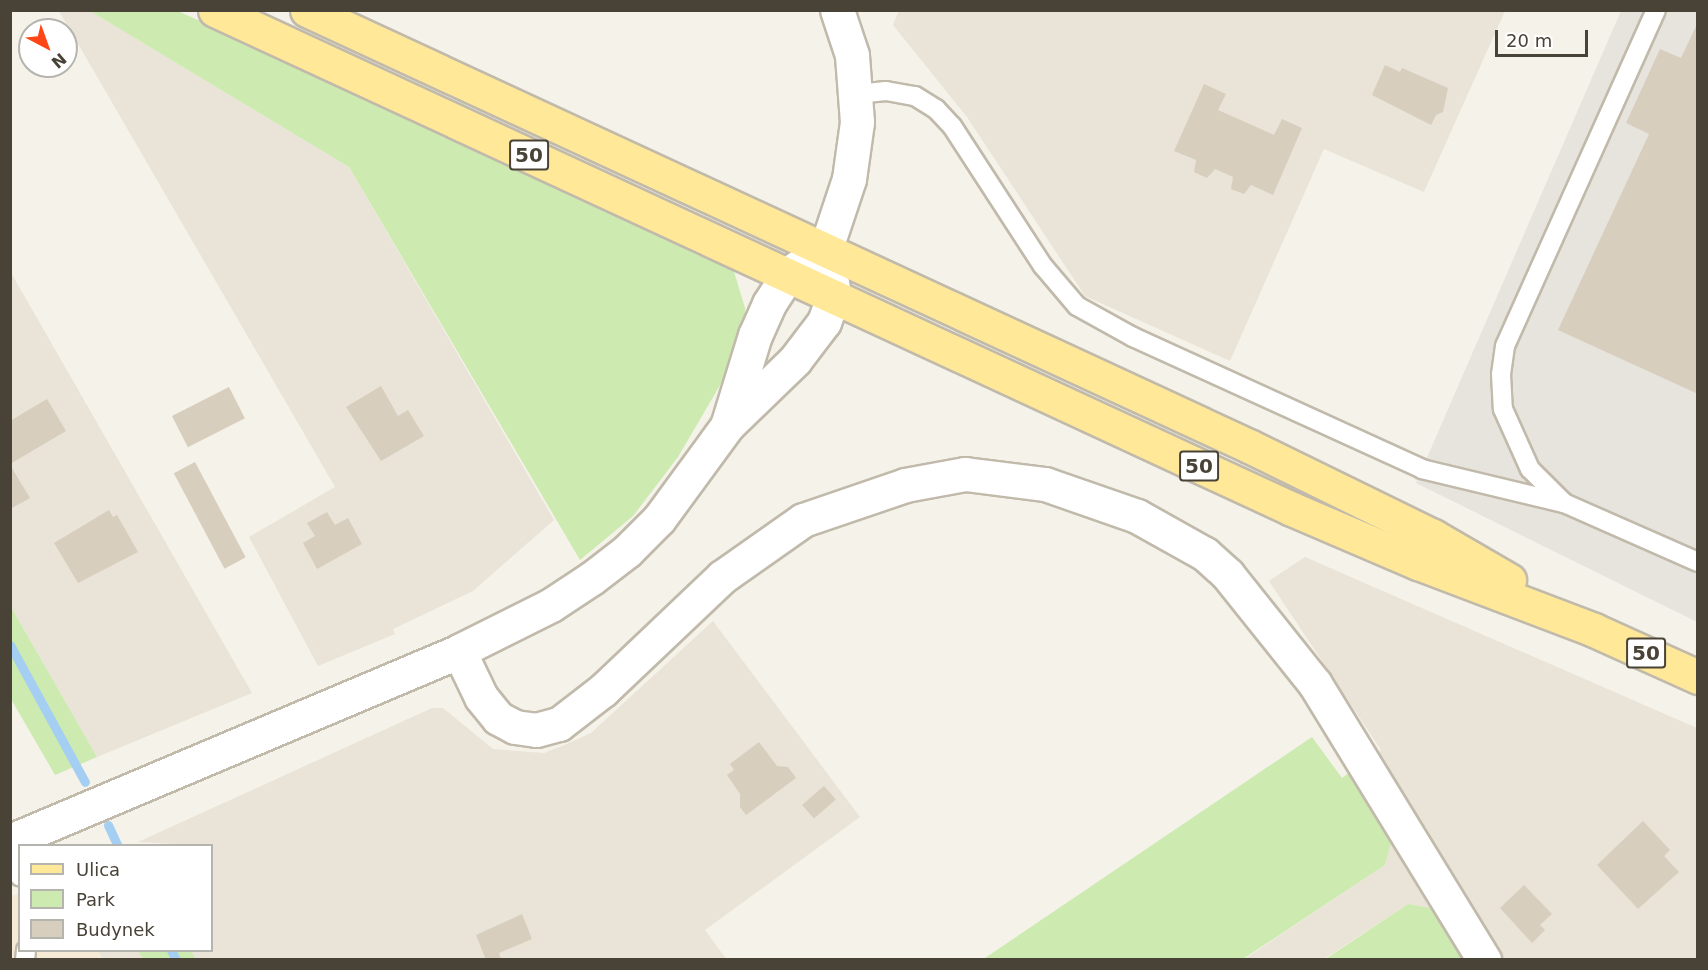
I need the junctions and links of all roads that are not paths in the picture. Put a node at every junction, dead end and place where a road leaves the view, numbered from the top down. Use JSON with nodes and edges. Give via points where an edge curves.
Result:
{"nodes":[{"id":1,"x":215,"y":10,"type":"edge"},
{"id":2,"x":307,"y":10,"type":"edge"},
{"id":3,"x":837,"y":10,"type":"edge"},
{"id":4,"x":1656,"y":10,"type":"edge"},
{"id":5,"x":856,"y":93,"type":"junction"},
{"id":6,"x":826,"y":248,"type":"junction"},
{"id":7,"x":789,"y":273,"type":"junction"},
{"id":8,"x":834,"y":294,"type":"junction"},
{"id":9,"x":727,"y":426,"type":"junction"},
{"id":10,"x":1564,"y":503,"type":"junction"},
{"id":11,"x":1698,"y":562,"type":"edge"},
{"id":12,"x":1594,"y":630,"type":"junction"},
{"id":13,"x":459,"y":651,"type":"junction"},
{"id":14,"x":1698,"y":677,"type":"edge"},
{"id":15,"x":12,"y":840,"type":"edge"},
{"id":16,"x":18,"y":868,"type":"edge"},
{"id":17,"x":1484,"y":960,"type":"edge"}],
"edges":[{"from":1,"to":7,"type":"main road","number":"50"},
{"from":2,"to":6,"type":"main road","number":"50"},
{"from":3,"to":5,"type":"street","via":[[852,55]]},
{"from":4,"to":10,"type":"lane","via":[[1505,346],[1501,374],[1503,409],[1513,437],[1530,469]]},
{"from":5,"to":6,"type":"street","via":[[857,122],[849,179]]},
{"from":5,"to":10,"type":"lane","via":[[906,94],[936,109],[952,126],[1043,266],[1077,306],[1133,337],[1422,469]]},
{"from":6,"to":7,"type":"street"},
{"from":6,"to":8,"type":"street"},
{"from":6,"to":12,"type":"main road","number":"50","via":[[1433,536]]},
{"from":7,"to":8,"type":"main road","number":"50"},
{"from":7,"to":9,"type":"street","via":[[755,335]]},
{"from":8,"to":9,"type":"street","via":[[824,322],[795,360]]},
{"from":8,"to":12,"type":"main road","number":"50","via":[[1302,513],[1418,563]]},
{"from":9,"to":13,"type":"street","via":[[688,483],[627,551],[550,605]]},
{"from":10,"to":11,"type":"lane"},
{"from":12,"to":14,"type":"main road","number":"50"},
{"from":13,"to":15,"type":"street"},
{"from":13,"to":17,"type":"street","via":[[481,698],[498,718],[515,727],[536,730],[559,724],[603,690],[722,577],[803,520],[905,485],[965,474],[1045,484],[1137,516],[1205,554],[1236,583],[1315,684]]},
{"from":15,"to":16,"type":"lane"}]}
